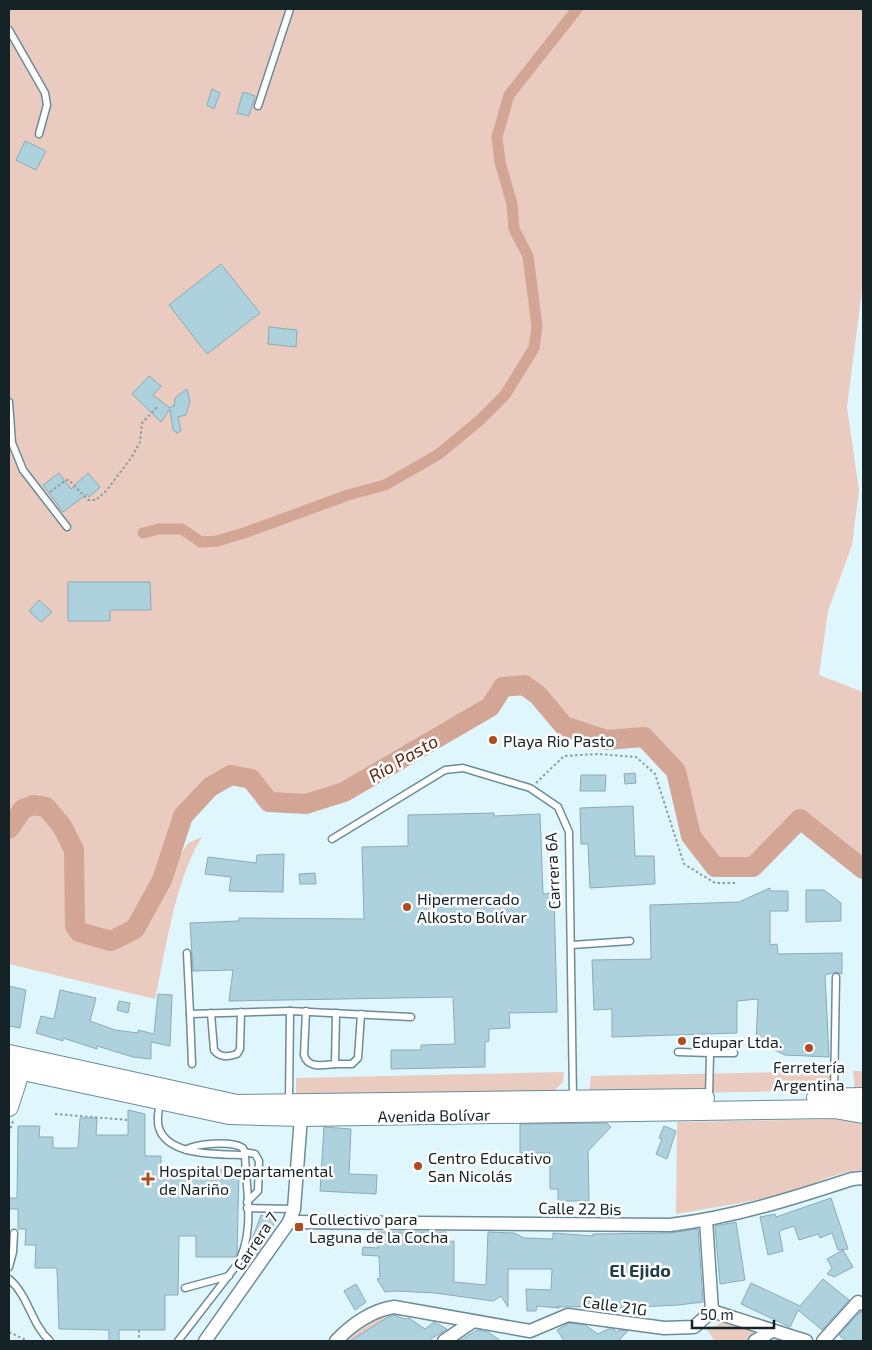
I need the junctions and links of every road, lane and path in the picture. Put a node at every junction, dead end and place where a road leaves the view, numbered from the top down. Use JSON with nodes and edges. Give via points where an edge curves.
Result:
{"nodes":[{"id":1,"x":290,"y":9,"type":"edge"},
{"id":2,"x":9,"y":30,"type":"edge"},
{"id":3,"x":258,"y":106,"type":"dead end"},
{"id":4,"x":39,"y":134,"type":"dead end"},
{"id":5,"x":9,"y":402,"type":"edge"},
{"id":6,"x":158,"y":406,"type":"dead end"},
{"id":7,"x":44,"y":497,"type":"junction"},
{"id":8,"x":67,"y":527,"type":"dead end"},
{"id":9,"x":530,"y":788,"type":"junction"},
{"id":10,"x":332,"y":839,"type":"dead end"},
{"id":11,"x":737,"y":883,"type":"dead end"},
{"id":12,"x":630,"y":941,"type":"dead end"},
{"id":13,"x":572,"y":945,"type":"junction"},
{"id":14,"x":186,"y":953,"type":"dead end"},
{"id":15,"x":836,"y":978,"type":"dead end"},
{"id":16,"x":290,"y":1011,"type":"junction"},
{"id":17,"x":306,"y":1011,"type":"junction"},
{"id":18,"x":241,"y":1012,"type":"junction"},
{"id":19,"x":211,"y":1013,"type":"junction"},
{"id":20,"x":336,"y":1013,"type":"junction"},
{"id":21,"x":190,"y":1014,"type":"junction"},
{"id":22,"x":361,"y":1014,"type":"junction"},
{"id":23,"x":412,"y":1017,"type":"dead end"},
{"id":24,"x":678,"y":1052,"type":"dead end"},
{"id":25,"x":710,"y":1053,"type":"junction"},
{"id":26,"x":734,"y":1053,"type":"dead end"},
{"id":27,"x":16,"y":1063,"type":"edge"},
{"id":28,"x":192,"y":1064,"type":"dead end"},
{"id":29,"x":335,"y":1064,"type":"junction"},
{"id":30,"x":863,"y":1097,"type":"edge"},
{"id":31,"x":709,"y":1098,"type":"junction"},
{"id":32,"x":834,"y":1098,"type":"junction"},
{"id":33,"x":573,"y":1099,"type":"junction"},
{"id":34,"x":160,"y":1101,"type":"junction"},
{"id":35,"x":289,"y":1103,"type":"junction"},
{"id":36,"x":9,"y":1107,"type":"edge"},
{"id":37,"x":55,"y":1114,"type":"dead end"},
{"id":38,"x":863,"y":1114,"type":"edge"},
{"id":39,"x":301,"y":1118,"type":"junction"},
{"id":40,"x":128,"y":1120,"type":"dead end"},
{"id":41,"x":245,"y":1153,"type":"junction"},
{"id":42,"x":863,"y":1178,"type":"edge"},
{"id":43,"x":247,"y":1205,"type":"junction"},
{"id":44,"x":294,"y":1209,"type":"junction"},
{"id":45,"x":706,"y":1220,"type":"junction"},
{"id":46,"x":289,"y":1222,"type":"junction"},
{"id":47,"x":14,"y":1233,"type":"dead end"},
{"id":48,"x":9,"y":1267,"type":"edge"},
{"id":49,"x":229,"y":1276,"type":"junction"},
{"id":50,"x":9,"y":1279,"type":"edge"},
{"id":51,"x":185,"y":1288,"type":"dead end"},
{"id":52,"x":861,"y":1303,"type":"edge"},
{"id":53,"x":712,"y":1311,"type":"junction"},
{"id":54,"x":472,"y":1322,"type":"junction"},
{"id":55,"x":139,"y":1330,"type":"dead end"},
{"id":56,"x":772,"y":1331,"type":"junction"},
{"id":57,"x":9,"y":1332,"type":"edge"},
{"id":58,"x":533,"y":1336,"type":"edge"},
{"id":59,"x":28,"y":1341,"type":"edge"},
{"id":60,"x":50,"y":1341,"type":"edge"},
{"id":61,"x":140,"y":1341,"type":"edge"},
{"id":62,"x":178,"y":1341,"type":"edge"},
{"id":63,"x":205,"y":1341,"type":"edge"},
{"id":64,"x":336,"y":1341,"type":"edge"},
{"id":65,"x":444,"y":1341,"type":"edge"},
{"id":66,"x":755,"y":1341,"type":"edge"},
{"id":67,"x":806,"y":1341,"type":"edge"},
{"id":68,"x":823,"y":1341,"type":"edge"}],
"edges":[{"from":1,"to":3,"type":"lane"},
{"from":2,"to":4,"type":"lane","via":[[45,93],[47,105]]},
{"from":5,"to":7,"type":"lane","via":[[12,442],[24,470]]},
{"from":6,"to":7,"type":"path","via":[[142,423],[140,442],[131,458],[96,500],[88,500],[66,480]]},
{"from":7,"to":8,"type":"lane"},
{"from":9,"to":10,"type":"lane","name":"Carrera 6A","via":[[474,770],[445,770]]},
{"from":9,"to":11,"type":"path","via":[[564,756],[636,757],[655,774],[684,864],[715,882]]},
{"from":9,"to":13,"type":"lane","name":"Carrera 6A","via":[[558,806],[569,832]]},
{"from":12,"to":13,"type":"lane"},
{"from":13,"to":33,"type":"lane","name":"Carrera 6A"},
{"from":14,"to":21,"type":"lane"},
{"from":15,"to":32,"type":"lane"},
{"from":16,"to":17,"type":"lane"},
{"from":16,"to":18,"type":"lane"},
{"from":16,"to":35,"type":"lane"},
{"from":17,"to":20,"type":"lane"},
{"from":17,"to":29,"type":"lane","via":[[305,1061],[311,1065]]},
{"from":18,"to":19,"type":"lane"},
{"from":18,"to":19,"type":"lane","via":[[240,1049],[228,1057],[214,1050]]},
{"from":19,"to":21,"type":"lane"},
{"from":20,"to":22,"type":"lane"},
{"from":20,"to":29,"type":"lane"},
{"from":21,"to":28,"type":"lane"},
{"from":22,"to":23,"type":"lane"},
{"from":22,"to":29,"type":"lane","via":[[358,1058],[352,1064]]},
{"from":24,"to":25,"type":"lane"},
{"from":25,"to":26,"type":"lane"},
{"from":25,"to":31,"type":"lane"},
{"from":27,"to":34,"type":"main road","name":"Avenida Bolívar"},
{"from":27,"to":35,"type":"main road","name":"Avenida Bolívar","via":[[237,1104]]},
{"from":27,"to":36,"type":"main road"},
{"from":30,"to":32,"type":"main road","name":"Avenida Bolívar"},
{"from":31,"to":32,"type":"main road","name":"Avenida Bolívar"},
{"from":31,"to":33,"type":"main road","name":"Avenida Bolívar"},
{"from":33,"to":35,"type":"main road","name":"Avenida Bolívar"},
{"from":34,"to":39,"type":"main road","name":"Avenida Bolívar","via":[[229,1115]]},
{"from":34,"to":41,"type":"lane","via":[[157,1117],[161,1134],[174,1145],[186,1150],[199,1144],[236,1145],[241,1146]]},
{"from":37,"to":40,"type":"path"},
{"from":38,"to":39,"type":"main road","name":"Avenida Bolívar","via":[[834,1109]]},
{"from":39,"to":44,"type":"street","name":"Carrera 7"},
{"from":41,"to":43,"type":"lane"},
{"from":41,"to":43,"type":"lane","via":[[255,1154],[259,1161],[258,1191]]},
{"from":42,"to":45,"type":"street","name":"Calle 22 Bis","via":[[775,1205]]},
{"from":43,"to":44,"type":"lane"},
{"from":43,"to":49,"type":"lane","via":[[246,1247]]},
{"from":44,"to":46,"type":"street","name":"Carrera 7"},
{"from":45,"to":46,"type":"street","name":"Calle 22 Bis","via":[[670,1225]]},
{"from":45,"to":53,"type":"street"},
{"from":46,"to":63,"type":"street","name":"Carrera 7"},
{"from":47,"to":48,"type":"lane"},
{"from":49,"to":51,"type":"lane"},
{"from":49,"to":62,"type":"lane"},
{"from":50,"to":60,"type":"lane","via":[[22,1294],[39,1328]]},
{"from":52,"to":68,"type":"street"},
{"from":53,"to":56,"type":"street"},
{"from":53,"to":58,"type":"street","name":"Calle 21G","via":[[694,1327],[664,1328],[568,1315]]},
{"from":54,"to":58,"type":"street","name":"Calle 21G"},
{"from":54,"to":64,"type":"street","name":"Calle 21G","via":[[394,1307],[352,1326]]},
{"from":54,"to":65,"type":"street"},
{"from":55,"to":61,"type":"path"},
{"from":56,"to":66,"type":"street"},
{"from":56,"to":67,"type":"street"},
{"from":57,"to":59,"type":"path"}]}
